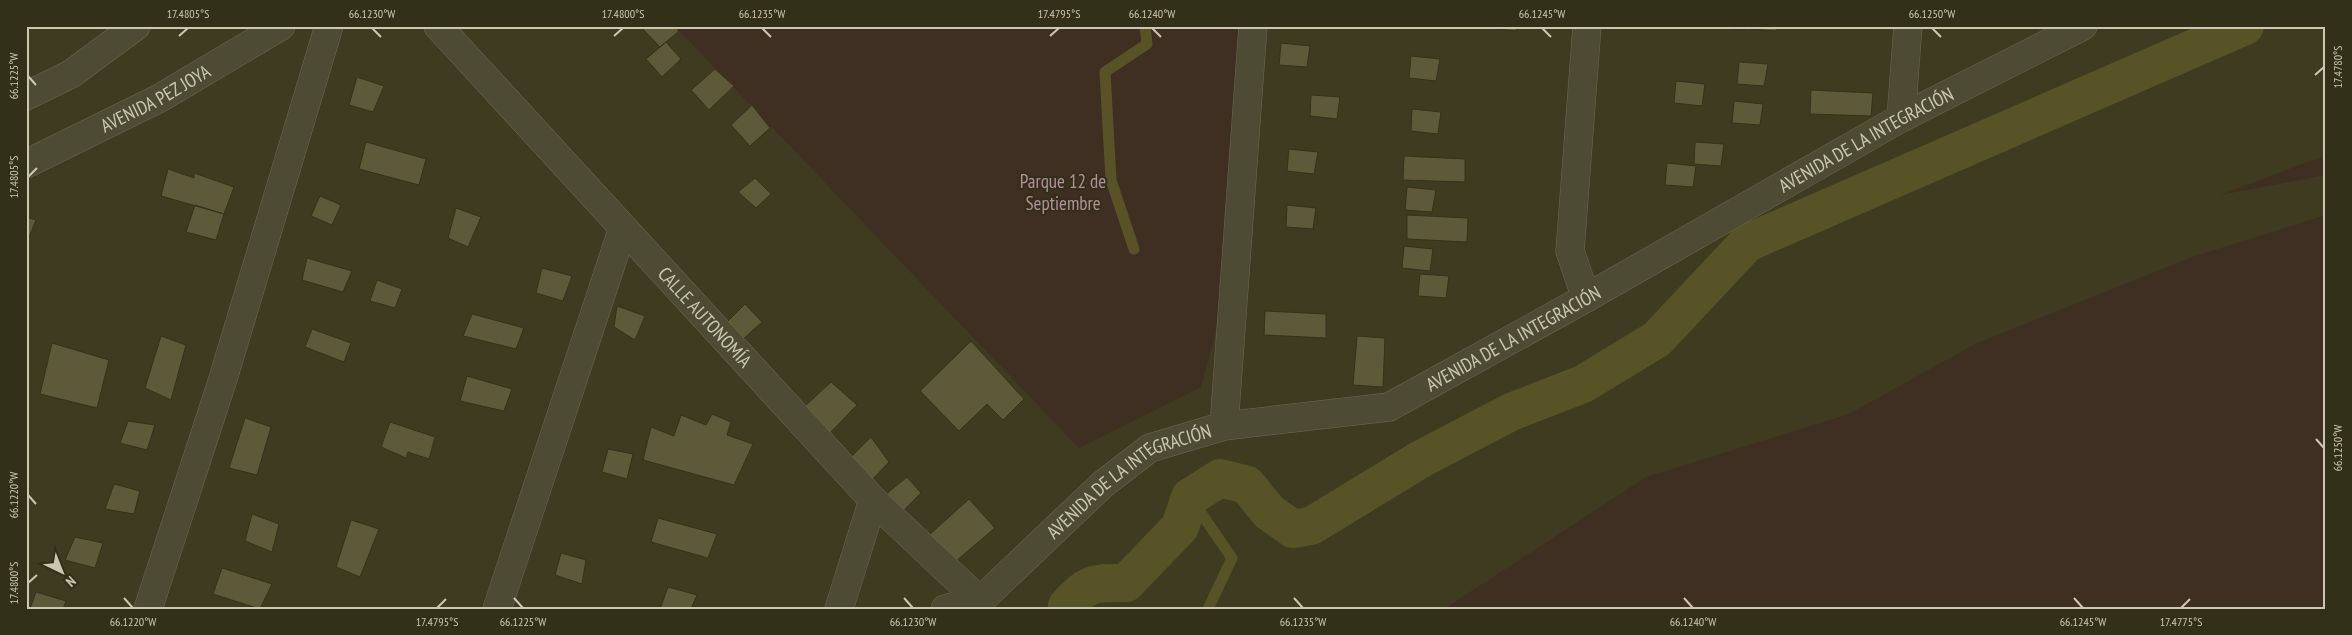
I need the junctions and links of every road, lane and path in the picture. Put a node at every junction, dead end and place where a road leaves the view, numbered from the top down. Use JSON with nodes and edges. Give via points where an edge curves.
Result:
{"nodes":[{"id":1,"x":136,"y":26,"type":"edge"},
{"id":2,"x":281,"y":26,"type":"edge"},
{"id":3,"x":329,"y":26,"type":"edge"},
{"id":4,"x":438,"y":26,"type":"edge"},
{"id":5,"x":1253,"y":26,"type":"edge"},
{"id":6,"x":1587,"y":26,"type":"edge"},
{"id":7,"x":1908,"y":26,"type":"edge"},
{"id":8,"x":2084,"y":26,"type":"edge"},
{"id":9,"x":26,"y":96,"type":"edge"},
{"id":10,"x":1901,"y":118,"type":"junction"},
{"id":11,"x":26,"y":164,"type":"edge"},
{"id":12,"x":623,"y":228,"type":"junction"},
{"id":13,"x":1586,"y":298,"type":"junction"},
{"id":14,"x":1224,"y":426,"type":"junction"},
{"id":15,"x":873,"y":500,"type":"junction"},
{"id":16,"x":980,"y":601,"type":"junction"},
{"id":17,"x":148,"y":609,"type":"edge"},
{"id":18,"x":498,"y":609,"type":"edge"},
{"id":19,"x":839,"y":609,"type":"edge"},
{"id":20,"x":945,"y":609,"type":"edge"}],
"edges":[{"from":1,"to":9,"type":"street","via":[[71,74]]},
{"from":2,"to":11,"type":"street","name":"AVENIDA PEZ JOYA","via":[[160,98]]},
{"from":3,"to":17,"type":"street","via":[[222,382]]},
{"from":4,"to":12,"type":"street","name":"CALLE AUTONOMÍA"},
{"from":5,"to":14,"type":"street"},
{"from":6,"to":13,"type":"street","via":[[1570,251]]},
{"from":7,"to":10,"type":"street"},
{"from":8,"to":10,"type":"street","name":"AVENIDA DE LA INTEGRACIÓN"},
{"from":10,"to":13,"type":"street","name":"AVENIDA DE LA INTEGRACIÓN"},
{"from":12,"to":15,"type":"street","name":"CALLE AUTONOMÍA"},
{"from":12,"to":18,"type":"street"},
{"from":13,"to":14,"type":"street","name":"AVENIDA DE LA INTEGRACIÓN","via":[[1389,407]]},
{"from":14,"to":16,"type":"street","name":"AVENIDA DE LA INTEGRACIÓN","via":[[1150,448],[1103,484]]},
{"from":15,"to":16,"type":"street","name":"CALLE AUTONOMÍA"},
{"from":15,"to":19,"type":"street"},
{"from":16,"to":20,"type":"street"}]}
